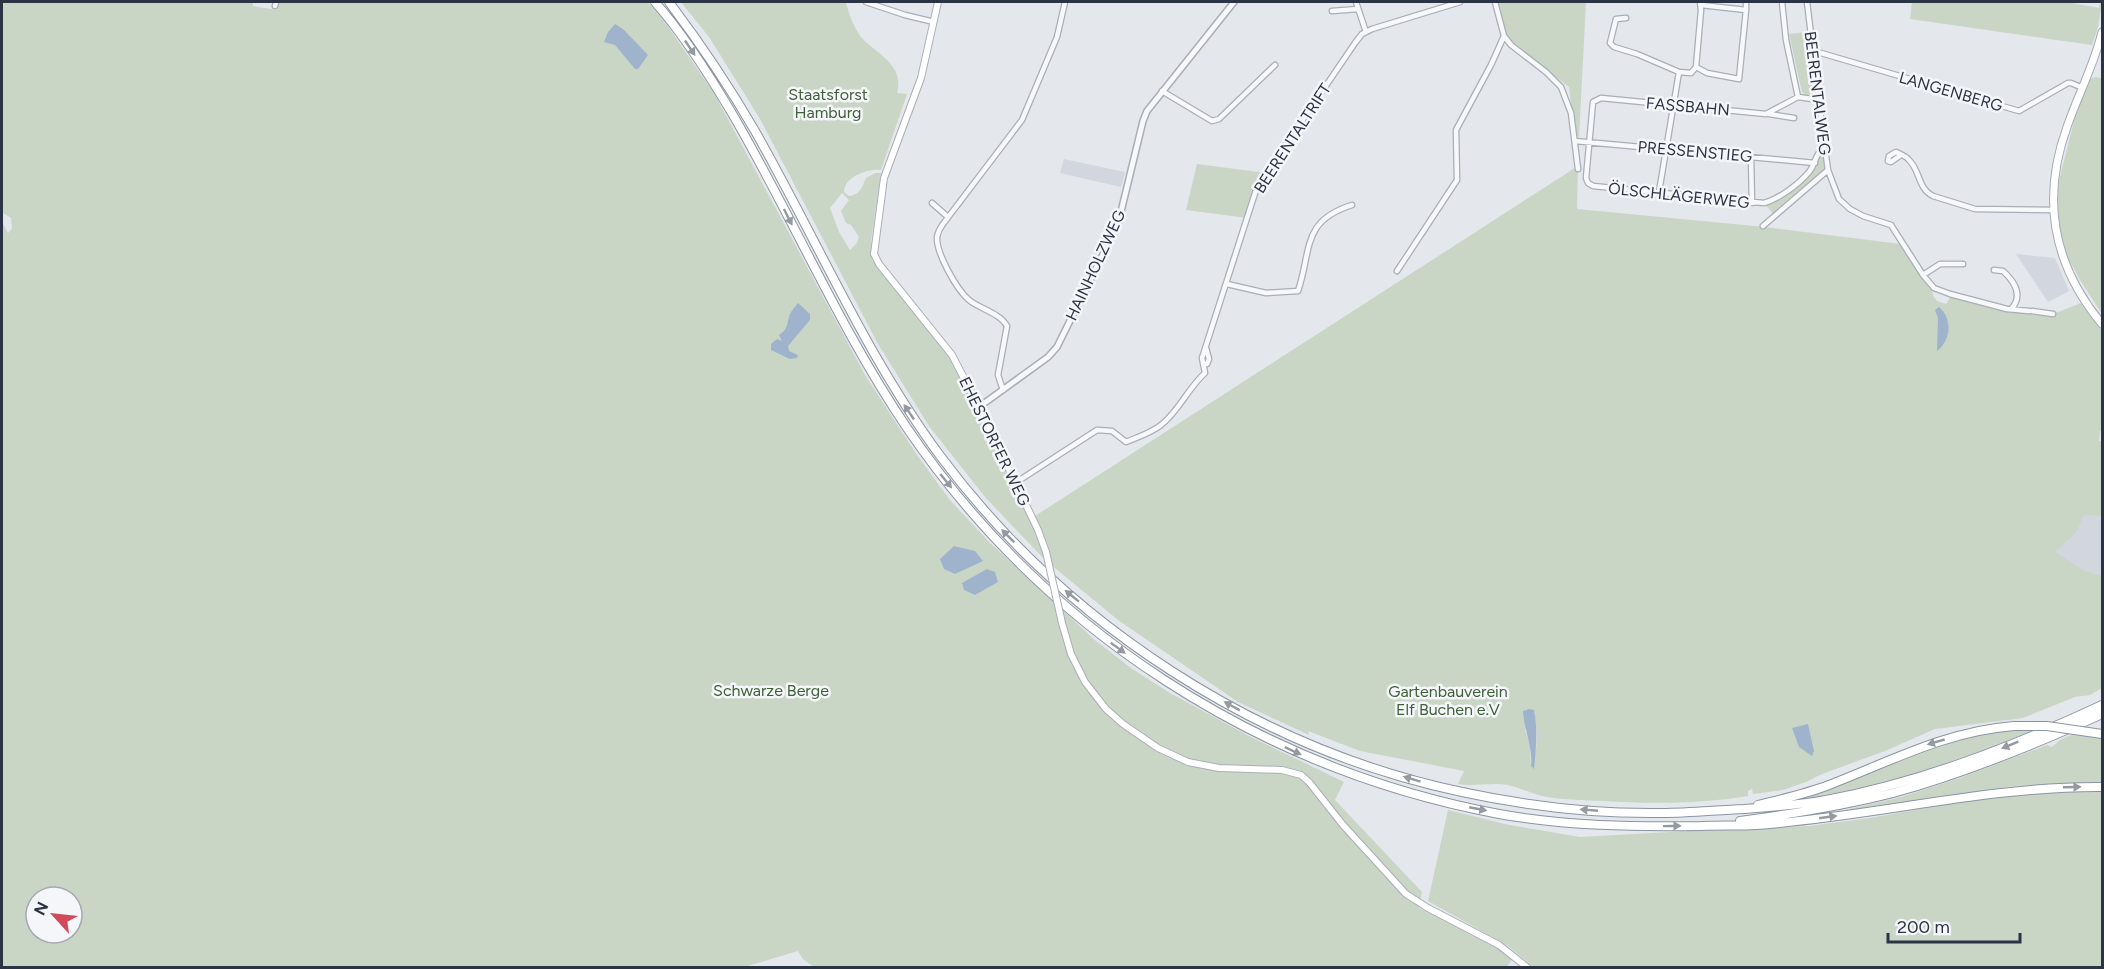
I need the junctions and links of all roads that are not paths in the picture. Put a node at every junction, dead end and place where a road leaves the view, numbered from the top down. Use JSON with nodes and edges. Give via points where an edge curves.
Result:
{"nodes":[{"id":1,"x":655,"y":2,"type":"edge"},
{"id":2,"x":669,"y":2,"type":"edge"},
{"id":3,"x":866,"y":2,"type":"edge"},
{"id":4,"x":938,"y":2,"type":"edge"},
{"id":5,"x":1065,"y":2,"type":"edge"},
{"id":6,"x":1234,"y":2,"type":"edge"},
{"id":7,"x":1356,"y":2,"type":"edge"},
{"id":8,"x":1460,"y":2,"type":"edge"},
{"id":9,"x":1495,"y":2,"type":"edge"},
{"id":10,"x":1746,"y":2,"type":"edge"},
{"id":11,"x":1782,"y":2,"type":"edge"},
{"id":12,"x":1807,"y":2,"type":"edge"},
{"id":13,"x":1701,"y":3,"type":"edge"},
{"id":14,"x":1358,"y":9,"type":"junction"},
{"id":15,"x":1746,"y":10,"type":"junction"},
{"id":16,"x":1332,"y":11,"type":"dead end"},
{"id":17,"x":1626,"y":18,"type":"dead end"},
{"id":18,"x":934,"y":22,"type":"junction"},
{"id":19,"x":1366,"y":32,"type":"junction"},
{"id":20,"x":2103,"y":32,"type":"edge"},
{"id":21,"x":1504,"y":36,"type":"junction"},
{"id":22,"x":1813,"y":53,"type":"junction"},
{"id":23,"x":1275,"y":65,"type":"dead end"},
{"id":24,"x":1696,"y":67,"type":"junction"},
{"id":25,"x":1679,"y":72,"type":"junction"},
{"id":26,"x":2083,"y":88,"type":"junction"},
{"id":27,"x":1162,"y":90,"type":"junction"},
{"id":28,"x":1798,"y":97,"type":"junction"},
{"id":29,"x":1819,"y":100,"type":"junction"},
{"id":30,"x":1674,"y":105,"type":"junction"},
{"id":31,"x":1766,"y":114,"type":"junction"},
{"id":32,"x":1794,"y":118,"type":"dead end"},
{"id":33,"x":1575,"y":141,"type":"junction"},
{"id":34,"x":1589,"y":141,"type":"junction"},
{"id":35,"x":1825,"y":148,"type":"junction"},
{"id":36,"x":1667,"y":149,"type":"junction"},
{"id":37,"x":1901,"y":155,"type":"dead end"},
{"id":38,"x":1751,"y":156,"type":"junction"},
{"id":39,"x":1815,"y":163,"type":"junction"},
{"id":40,"x":1578,"y":168,"type":"dead end"},
{"id":41,"x":1828,"y":170,"type":"junction"},
{"id":42,"x":1659,"y":192,"type":"junction"},
{"id":43,"x":932,"y":203,"type":"dead end"},
{"id":44,"x":1752,"y":203,"type":"junction"},
{"id":45,"x":1352,"y":205,"type":"dead end"},
{"id":46,"x":2053,"y":210,"type":"junction"},
{"id":47,"x":948,"y":217,"type":"junction"},
{"id":48,"x":1763,"y":226,"type":"dead end"},
{"id":49,"x":1963,"y":264,"type":"dead end"},
{"id":50,"x":1994,"y":270,"type":"dead end"},
{"id":51,"x":1397,"y":271,"type":"dead end"},
{"id":52,"x":1923,"y":275,"type":"junction"},
{"id":53,"x":1227,"y":284,"type":"junction"},
{"id":54,"x":2012,"y":308,"type":"junction"},
{"id":55,"x":2053,"y":314,"type":"dead end"},
{"id":56,"x":2103,"y":324,"type":"edge"},
{"id":57,"x":1003,"y":390,"type":"junction"},
{"id":58,"x":979,"y":407,"type":"junction"},
{"id":59,"x":1015,"y":483,"type":"junction"},
{"id":60,"x":2103,"y":705,"type":"edge"},
{"id":61,"x":2103,"y":714,"type":"edge"},
{"id":62,"x":2103,"y":734,"type":"edge"},
{"id":63,"x":2103,"y":787,"type":"edge"},
{"id":64,"x":1745,"y":808,"type":"junction"},
{"id":65,"x":1707,"y":825,"type":"junction"},
{"id":66,"x":1528,"y":968,"type":"edge"}],
"edges":[{"from":1,"to":65,"type":"highway","one_way":true,"via":[[719,91],[863,356],[929,459],[1010,555],[1114,645],[1176,687],[1264,737],[1322,764],[1386,786],[1452,804],[1549,820],[1624,826]]},
{"from":64,"to":2,"type":"highway","one_way":true,"via":[[1660,813],[1594,810],[1497,799],[1419,782],[1329,752],[1247,715],[1120,635],[1061,587],[1008,536],[931,443],[870,349],[743,111]]},
{"from":3,"to":18,"type":"street"},
{"from":4,"to":18,"type":"main road","name":"EHESTORFER WEG"},
{"from":5,"to":47,"type":"street","via":[[1056,39],[1022,120]]},
{"from":6,"to":27,"type":"street","name":"HAINHOLZWEG"},
{"from":7,"to":14,"type":"street"},
{"from":8,"to":19,"type":"street"},
{"from":9,"to":21,"type":"street"},
{"from":10,"to":15,"type":"street"},
{"from":11,"to":28,"type":"street"},
{"from":12,"to":22,"type":"street","name":"BEERENTALWEG"},
{"from":13,"to":15,"type":"street"},
{"from":13,"to":24,"type":"street"},
{"from":14,"to":16,"type":"street"},
{"from":14,"to":19,"type":"street"},
{"from":15,"to":24,"type":"street","via":[[1739,79]]},
{"from":17,"to":25,"type":"street","via":[[1616,19],[1610,43]]},
{"from":18,"to":58,"type":"main road","name":"EHESTORFER WEG","via":[[921,78],[884,178],[873,252],[876,261],[952,355]]},
{"from":19,"to":53,"type":"street","name":"BEERENTALTRIFT","via":[[1357,39],[1257,187]]},
{"from":20,"to":26,"type":"main road"},
{"from":21,"to":33,"type":"street","via":[[1562,87]]},
{"from":21,"to":51,"type":"street","via":[[1456,130],[1457,180]]},
{"from":22,"to":26,"type":"street","name":"LANGENBERG","via":[[2019,111],[2068,83]]},
{"from":22,"to":29,"type":"street","name":"BEERENTALWEG"},
{"from":23,"to":27,"type":"street","via":[[1212,121]]},
{"from":24,"to":25,"type":"street","via":[[1691,73]]},
{"from":25,"to":30,"type":"street"},
{"from":26,"to":46,"type":"main road","via":[[2056,165]]},
{"from":27,"to":57,"type":"street","name":"HAINHOLZWEG","via":[[1143,122],[1118,224],[1059,342],[1048,357]]},
{"from":28,"to":29,"type":"street"},
{"from":28,"to":31,"type":"street"},
{"from":29,"to":35,"type":"street","name":"BEERENTALWEG"},
{"from":30,"to":31,"type":"street","name":"FASSBAHN"},
{"from":30,"to":34,"type":"street","name":"FASSBAHN","via":[[1601,98],[1593,102]]},
{"from":30,"to":36,"type":"street"},
{"from":31,"to":32,"type":"street","name":"FASSBAHN"},
{"from":33,"to":34,"type":"street","name":"PRESSENSTIEG"},
{"from":33,"to":40,"type":"street"},
{"from":34,"to":36,"type":"street","name":"PRESSENSTIEG"},
{"from":34,"to":42,"type":"street","name":"ÖLSCHLÄGERWEG","via":[[1588,183]]},
{"from":35,"to":39,"type":"street","name":"ÖLSCHLÄGERWEG"},
{"from":35,"to":41,"type":"street","name":"BEERENTALWEG"},
{"from":36,"to":38,"type":"street","name":"PRESSENSTIEG"},
{"from":36,"to":42,"type":"street"},
{"from":37,"to":46,"type":"street","via":[[1909,160],[1923,187],[1933,196],[1975,209]]},
{"from":38,"to":39,"type":"street","name":"PRESSENSTIEG"},
{"from":38,"to":44,"type":"street"},
{"from":39,"to":44,"type":"street","name":"ÖLSCHLÄGERWEG","via":[[1772,201]]},
{"from":41,"to":48,"type":"street","name":"BEERENTALWEG"},
{"from":41,"to":52,"type":"street","via":[[1839,199],[1863,216],[1892,225]]},
{"from":42,"to":44,"type":"street","name":"ÖLSCHLÄGERWEG"},
{"from":43,"to":47,"type":"street"},
{"from":45,"to":53,"type":"street","via":[[1332,213],[1309,242],[1298,291],[1266,293]]},
{"from":46,"to":56,"type":"main road","via":[[2064,262]]},
{"from":47,"to":57,"type":"street","via":[[937,238],[944,261],[966,297],[1007,326],[998,375]]},
{"from":49,"to":52,"type":"street","via":[[1948,262]]},
{"from":50,"to":54,"type":"street","via":[[2003,271],[2018,291]]},
{"from":52,"to":54,"type":"street","via":[[1940,291]]},
{"from":53,"to":59,"type":"street","name":"BEERENTALTRIFT","via":[[1206,348],[1209,359],[1204,364],[1205,373],[1155,430],[1126,442],[1112,431],[1097,430]]},
{"from":54,"to":55,"type":"street"},
{"from":57,"to":58,"type":"street","name":"HAINHOLZWEG"},
{"from":58,"to":59,"type":"main road","name":"EHESTORFER WEG"},
{"from":59,"to":66,"type":"main road","name":"EHESTORFER WEG","bridge":true,"via":[[1046,552],[1071,654],[1091,691],[1115,718],[1170,755],[1201,766],[1282,770],[1301,775],[1399,887],[1422,904],[1499,945]]},
{"from":60,"to":64,"type":"highway","one_way":true,"via":[[2004,747],[1910,780],[1826,800]]},
{"from":61,"to":65,"type":"highway","via":[[2015,753],[1911,788],[1828,808]]},
{"from":62,"to":64,"type":"highway","one_way":true,"bridge":true,"via":[[2047,726],[1989,728],[1927,744],[1826,786]]},
{"from":65,"to":63,"type":"highway","one_way":true,"via":[[1810,820],[2022,790]]}]}
